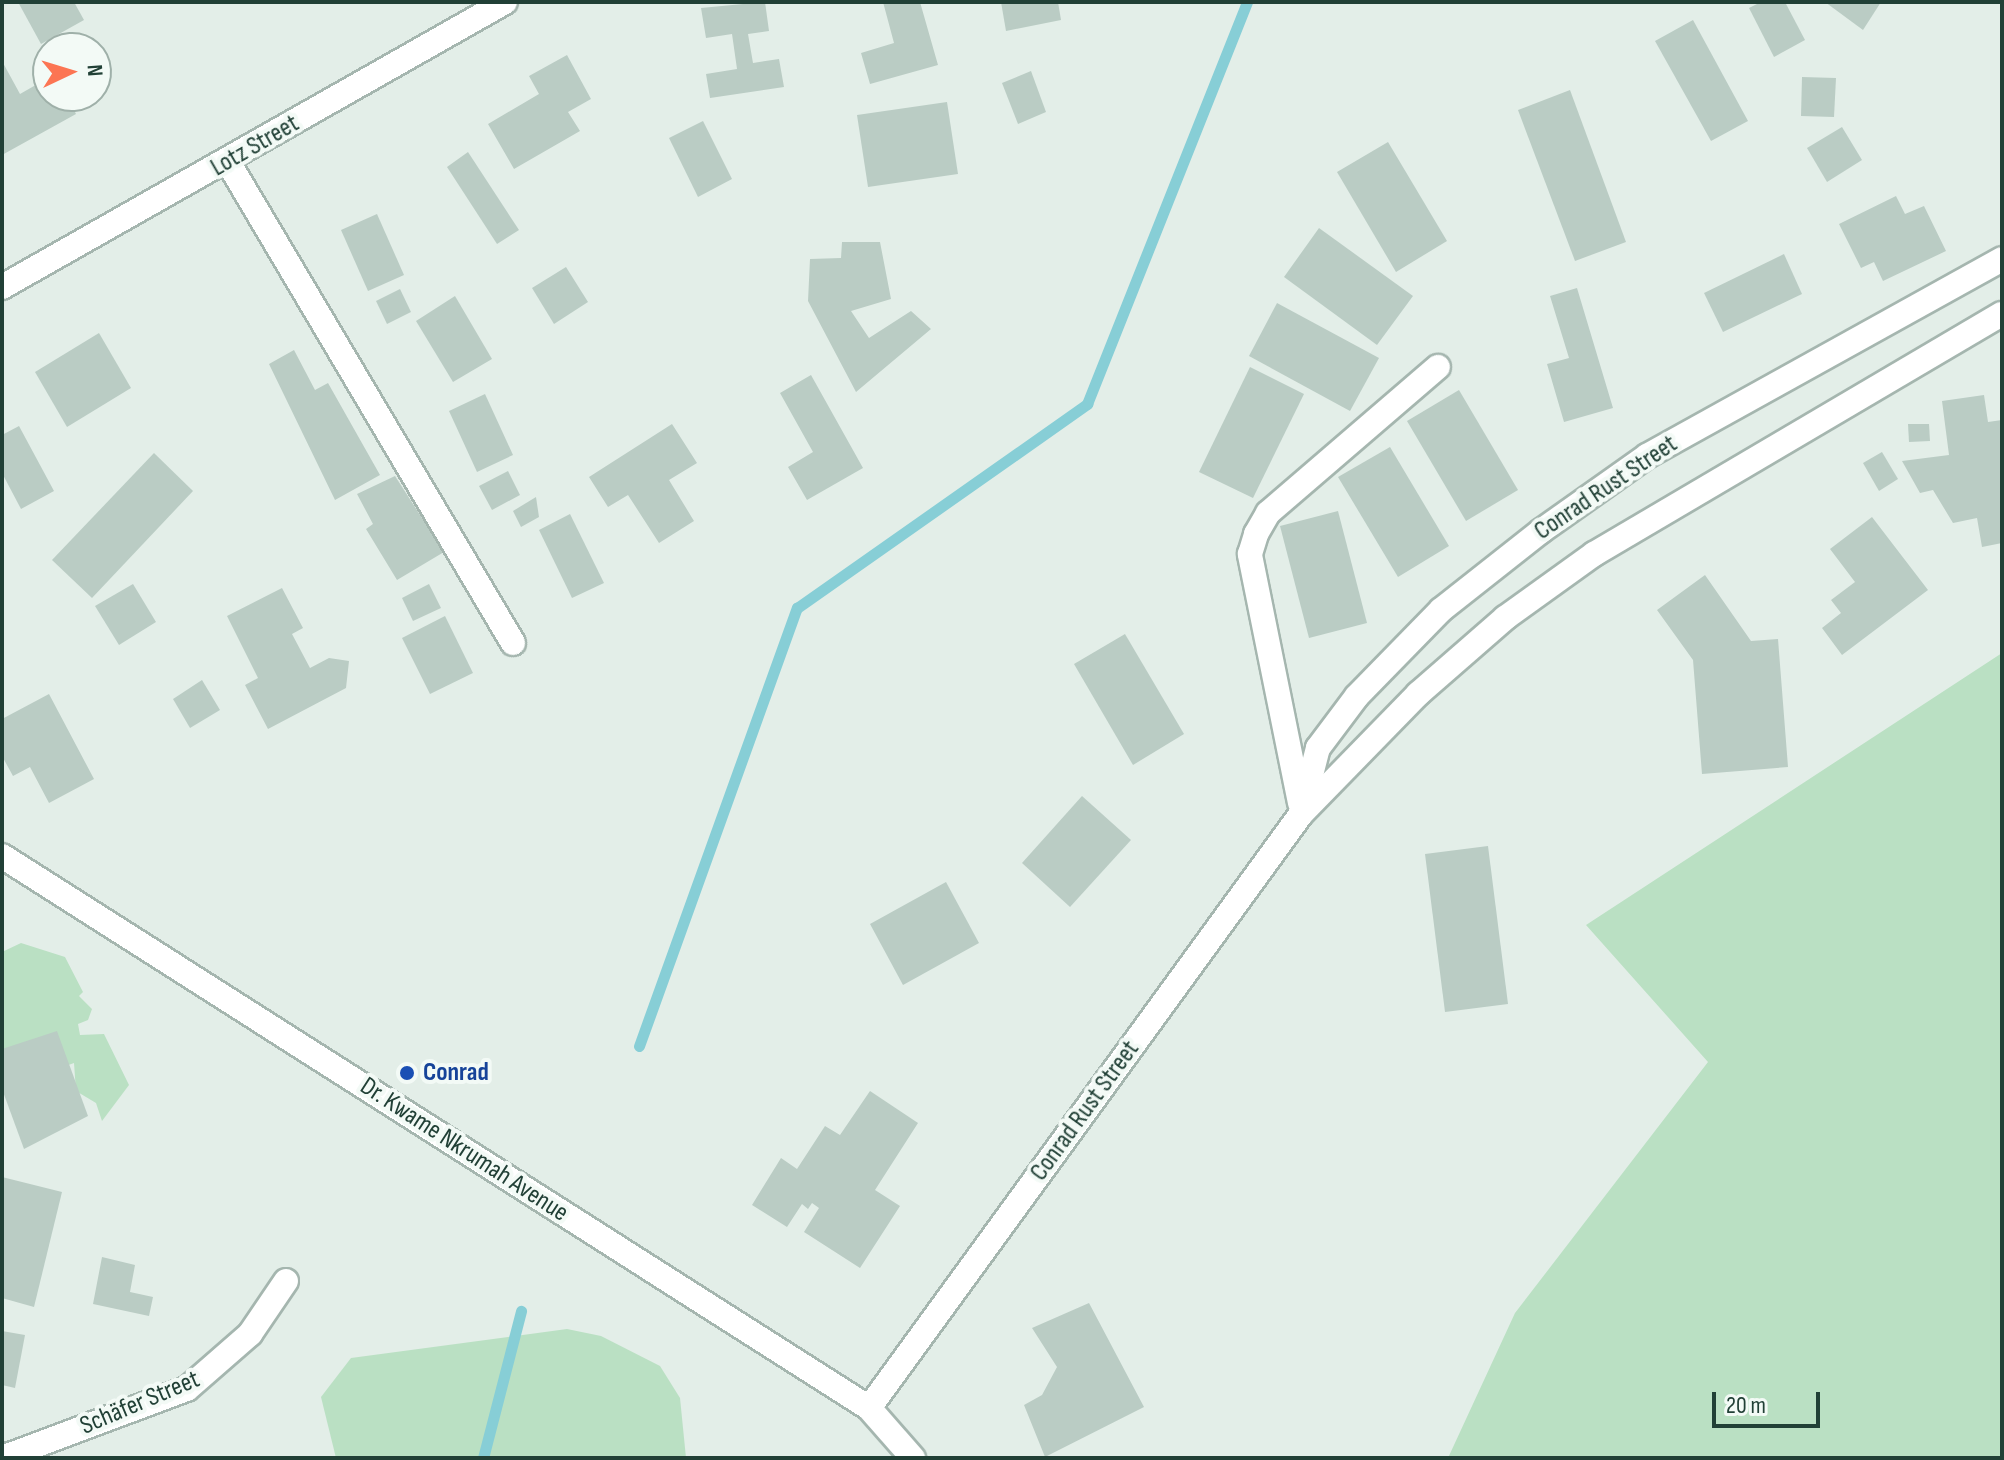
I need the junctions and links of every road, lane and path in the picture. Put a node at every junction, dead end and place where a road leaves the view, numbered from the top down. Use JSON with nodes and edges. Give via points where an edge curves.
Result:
{"nodes":[{"id":1,"x":505,"y":2,"type":"edge"},
{"id":2,"x":228,"y":162,"type":"junction"},
{"id":3,"x":2002,"y":259,"type":"edge"},
{"id":4,"x":2,"y":287,"type":"edge"},
{"id":5,"x":2002,"y":314,"type":"edge"},
{"id":6,"x":1438,"y":367,"type":"dead end"},
{"id":7,"x":513,"y":643,"type":"dead end"},
{"id":8,"x":1301,"y":814,"type":"junction"},
{"id":9,"x":2,"y":856,"type":"edge"},
{"id":10,"x":286,"y":1281,"type":"dead end"},
{"id":11,"x":869,"y":1408,"type":"junction"},
{"id":12,"x":2,"y":1458,"type":"edge"},
{"id":13,"x":913,"y":1458,"type":"edge"}],
"edges":[{"from":1,"to":2,"type":"street","name":"Lotz Street"},
{"from":2,"to":4,"type":"street","name":"Lotz Street"},
{"from":2,"to":7,"type":"street"},
{"from":3,"to":8,"type":"street","name":"Conrad Rust Street","via":[[1647,456],[1503,560],[1441,610],[1357,696],[1318,748]]},
{"from":5,"to":8,"type":"street","name":"Conrad Rust Street","via":[[1749,457],[1543,590],[1418,694]]},
{"from":6,"to":8,"type":"street","via":[[1268,513],[1250,554]]},
{"from":8,"to":11,"type":"street","name":"Conrad Rust Street"},
{"from":9,"to":11,"type":"street","name":"Dr. Kwame Nkrumah Avenue"},
{"from":10,"to":12,"type":"street","name":"Schäfer Street","via":[[250,1334],[187,1389]]},
{"from":11,"to":13,"type":"street","name":"Dr. Kwame Nkrumah Avenue"}]}
